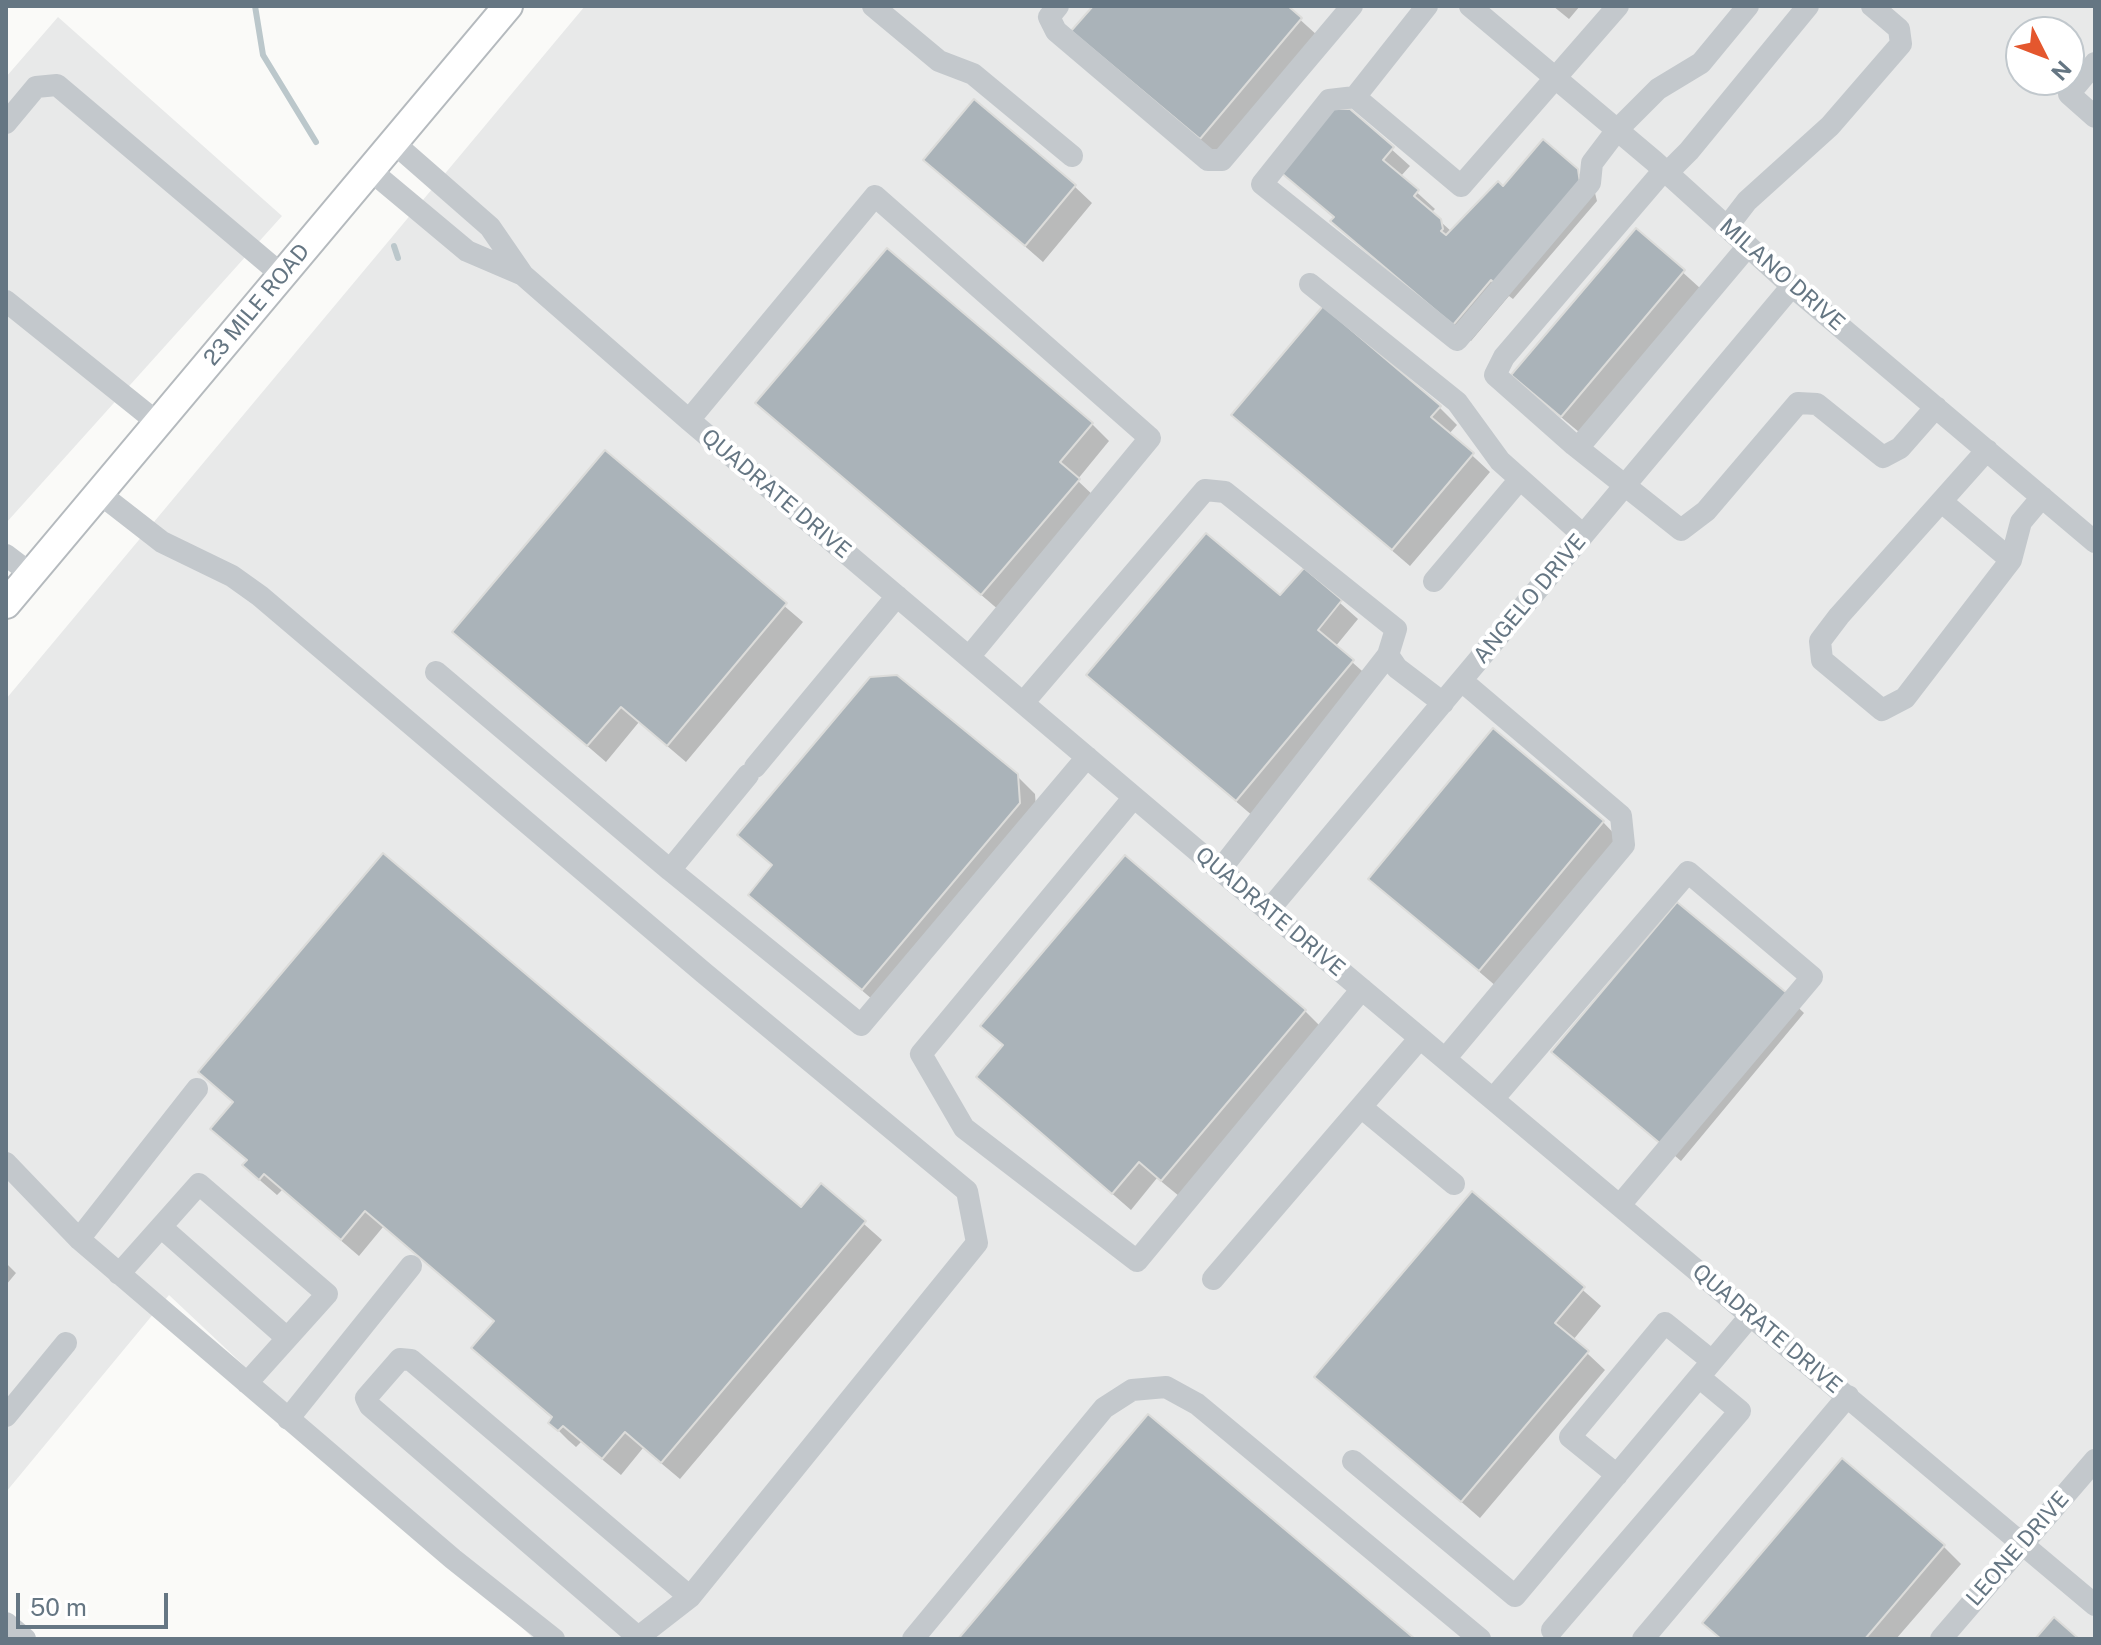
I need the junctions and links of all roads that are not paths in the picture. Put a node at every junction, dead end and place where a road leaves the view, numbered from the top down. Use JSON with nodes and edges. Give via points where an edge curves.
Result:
{"nodes":[{"id":1,"x":508,"y":6,"type":"edge"},
{"id":2,"x":873,"y":6,"type":"edge"},
{"id":3,"x":1058,"y":6,"type":"edge"},
{"id":4,"x":1427,"y":6,"type":"edge"},
{"id":5,"x":1470,"y":6,"type":"edge"},
{"id":6,"x":1618,"y":6,"type":"edge"},
{"id":7,"x":1748,"y":6,"type":"edge"},
{"id":8,"x":1808,"y":6,"type":"edge"},
{"id":9,"x":1872,"y":6,"type":"edge"},
{"id":10,"x":1347,"y":8,"type":"edge"},
{"id":11,"x":2095,"y":63,"type":"edge"},
{"id":12,"x":1556,"y":78,"type":"junction"},
{"id":13,"x":1355,"y":97,"type":"junction"},
{"id":14,"x":2095,"y":117,"type":"edge"},
{"id":15,"x":6,"y":123,"type":"edge"},
{"id":16,"x":1617,"y":130,"type":"junction"},
{"id":17,"x":394,"y":143,"type":"junction"},
{"id":18,"x":1072,"y":156,"type":"dead end"},
{"id":19,"x":370,"y":170,"type":"junction"},
{"id":20,"x":1665,"y":172,"type":"junction"},
{"id":21,"x":1727,"y":227,"type":"junction"},
{"id":22,"x":1748,"y":246,"type":"junction"},
{"id":23,"x":282,"y":275,"type":"junction"},
{"id":24,"x":523,"y":275,"type":"junction"},
{"id":25,"x":1310,"y":284,"type":"dead end"},
{"id":26,"x":1792,"y":286,"type":"junction"},
{"id":27,"x":6,"y":301,"type":"edge"},
{"id":28,"x":1936,"y":407,"type":"junction"},
{"id":29,"x":689,"y":420,"type":"junction"},
{"id":30,"x":158,"y":423,"type":"junction"},
{"id":31,"x":1578,"y":448,"type":"junction"},
{"id":32,"x":1987,"y":450,"type":"junction"},
{"id":33,"x":1520,"y":479,"type":"junction"},
{"id":34,"x":1625,"y":486,"type":"junction"},
{"id":35,"x":99,"y":493,"type":"junction"},
{"id":36,"x":2042,"y":497,"type":"junction"},
{"id":37,"x":1942,"y":502,"type":"junction"},
{"id":38,"x":1583,"y":535,"type":"junction"},
{"id":39,"x":2095,"y":542,"type":"edge"},
{"id":40,"x":6,"y":555,"type":"edge"},
{"id":41,"x":2011,"y":560,"type":"junction"},
{"id":42,"x":31,"y":574,"type":"junction"},
{"id":43,"x":1434,"y":581,"type":"dead end"},
{"id":44,"x":897,"y":596,"type":"junction"},
{"id":45,"x":6,"y":604,"type":"edge"},
{"id":46,"x":1388,"y":655,"type":"junction"},
{"id":47,"x":969,"y":657,"type":"junction"},
{"id":48,"x":436,"y":672,"type":"dead end"},
{"id":49,"x":1462,"y":681,"type":"junction"},
{"id":50,"x":1023,"y":703,"type":"junction"},
{"id":51,"x":1443,"y":703,"type":"junction"},
{"id":52,"x":1087,"y":757,"type":"junction"},
{"id":53,"x":1134,"y":797,"type":"junction"},
{"id":54,"x":670,"y":870,"type":"junction"},
{"id":55,"x":1220,"y":870,"type":"junction"},
{"id":56,"x":1268,"y":911,"type":"junction"},
{"id":57,"x":1362,"y":989,"type":"junction"},
{"id":58,"x":1420,"y":1038,"type":"junction"},
{"id":59,"x":1445,"y":1059,"type":"junction"},
{"id":60,"x":197,"y":1089,"type":"dead end"},
{"id":61,"x":1493,"y":1099,"type":"junction"},
{"id":62,"x":1361,"y":1107,"type":"junction"},
{"id":63,"x":6,"y":1163,"type":"edge"},
{"id":64,"x":1454,"y":1184,"type":"dead end"},
{"id":65,"x":1620,"y":1205,"type":"junction"},
{"id":66,"x":161,"y":1227,"type":"junction"},
{"id":67,"x":79,"y":1239,"type":"junction"},
{"id":68,"x":411,"y":1266,"type":"dead end"},
{"id":69,"x":119,"y":1274,"type":"junction"},
{"id":70,"x":1213,"y":1279,"type":"dead end"},
{"id":71,"x":1751,"y":1315,"type":"junction"},
{"id":72,"x":287,"y":1338,"type":"junction"},
{"id":73,"x":66,"y":1343,"type":"dead end"},
{"id":74,"x":1705,"y":1369,"type":"junction"},
{"id":75,"x":247,"y":1383,"type":"junction"},
{"id":76,"x":1848,"y":1396,"type":"junction"},
{"id":77,"x":6,"y":1416,"type":"edge"},
{"id":78,"x":288,"y":1419,"type":"junction"},
{"id":79,"x":2095,"y":1460,"type":"edge"},
{"id":80,"x":1353,"y":1461,"type":"dead end"},
{"id":81,"x":1617,"y":1475,"type":"junction"},
{"id":82,"x":2023,"y":1543,"type":"junction"},
{"id":83,"x":690,"y":1597,"type":"junction"},
{"id":84,"x":2095,"y":1605,"type":"edge"},
{"id":85,"x":6,"y":1623,"type":"edge"},
{"id":86,"x":1552,"y":1630,"type":"dead end"},
{"id":87,"x":637,"y":1638,"type":"edge"},
{"id":88,"x":25,"y":1639,"type":"edge"},
{"id":89,"x":554,"y":1639,"type":"edge"},
{"id":90,"x":913,"y":1639,"type":"edge"},
{"id":91,"x":1480,"y":1639,"type":"edge"},
{"id":92,"x":1643,"y":1639,"type":"edge"},
{"id":93,"x":1941,"y":1639,"type":"edge"}],
"edges":[{"from":1,"to":17,"type":"main road","name":"23 MILE ROAD"},
{"from":2,"to":18,"type":"street","via":[[939,61],[973,74]]},
{"from":3,"to":10,"type":"street","via":[[1049,17],[1056,31],[1208,160],[1222,160]]},
{"from":4,"to":13,"type":"street"},
{"from":5,"to":12,"type":"street","name":"MILANO DRIVE"},
{"from":6,"to":12,"type":"street"},
{"from":7,"to":16,"type":"street","via":[[1701,63],[1658,89]]},
{"from":8,"to":20,"type":"street","via":[[1689,151]]},
{"from":9,"to":21,"type":"street","via":[[1899,29],[1901,44],[1830,126],[1747,201]]},
{"from":11,"to":14,"type":"street","via":[[2069,94]]},
{"from":12,"to":13,"type":"street","via":[[1461,186]]},
{"from":12,"to":16,"type":"street","name":"MILANO DRIVE"},
{"from":13,"to":16,"type":"street","via":[[1329,100],[1262,184],[1457,340],[1590,183],[1592,163]]},
{"from":15,"to":23,"type":"street","via":[[36,87],[57,85]]},
{"from":16,"to":20,"type":"street","name":"MILANO DRIVE"},
{"from":17,"to":19,"type":"main road","name":"23 MILE ROAD"},
{"from":17,"to":24,"type":"street","name":"QUADRATE DRIVE","via":[[490,227]]},
{"from":19,"to":23,"type":"main road","name":"23 MILE ROAD"},
{"from":19,"to":24,"type":"street","name":"QUADRATE DRIVE","via":[[467,251]]},
{"from":20,"to":21,"type":"street","name":"MILANO DRIVE"},
{"from":20,"to":31,"type":"street","via":[[1504,357],[1495,375]]},
{"from":21,"to":22,"type":"street","name":"MILANO DRIVE"},
{"from":22,"to":26,"type":"street","name":"MILANO DRIVE"},
{"from":22,"to":31,"type":"street"},
{"from":23,"to":30,"type":"main road","name":"23 MILE ROAD"},
{"from":24,"to":29,"type":"street","name":"QUADRATE DRIVE"},
{"from":25,"to":33,"type":"street","via":[[1457,402],[1500,461]]},
{"from":26,"to":28,"type":"street","name":"MILANO DRIVE"},
{"from":26,"to":34,"type":"street","name":"ANGELO DRIVE"},
{"from":27,"to":30,"type":"street"},
{"from":28,"to":32,"type":"street","name":"MILANO DRIVE"},
{"from":28,"to":34,"type":"street","via":[[1900,448],[1883,457],[1817,404],[1798,403],[1706,511],[1681,530]]},
{"from":29,"to":44,"type":"street","name":"QUADRATE DRIVE"},
{"from":29,"to":47,"type":"street","via":[[875,196],[1150,438]]},
{"from":30,"to":35,"type":"main road","name":"23 MILE ROAD"},
{"from":31,"to":34,"type":"street"},
{"from":32,"to":36,"type":"street","name":"MILANO DRIVE"},
{"from":32,"to":37,"type":"street"},
{"from":33,"to":38,"type":"street"},
{"from":33,"to":43,"type":"street"},
{"from":34,"to":38,"type":"street","name":"ANGELO DRIVE"},
{"from":35,"to":42,"type":"main road","name":"23 MILE ROAD"},
{"from":35,"to":83,"type":"street","via":[[162,542],[232,576],[260,596],[967,1191],[977,1243]]},
{"from":36,"to":39,"type":"street","name":"MILANO DRIVE"},
{"from":36,"to":41,"type":"street","via":[[2021,522]]},
{"from":37,"to":41,"type":"street"},
{"from":37,"to":41,"type":"street","via":[[1820,641],[1822,660],[1882,710],[1905,698]]},
{"from":38,"to":49,"type":"street","name":"ANGELO DRIVE"},
{"from":40,"to":42,"type":"street"},
{"from":42,"to":45,"type":"main road","name":"23 MILE ROAD"},
{"from":44,"to":47,"type":"street","name":"QUADRATE DRIVE"},
{"from":44,"to":54,"type":"street"},
{"from":46,"to":50,"type":"street","via":[[1396,629],[1225,492],[1205,490]]},
{"from":46,"to":51,"type":"street"},
{"from":46,"to":55,"type":"street"},
{"from":47,"to":50,"type":"street","name":"QUADRATE DRIVE"},
{"from":48,"to":54,"type":"street"},
{"from":49,"to":51,"type":"street","name":"ANGELO DRIVE"},
{"from":49,"to":59,"type":"street","via":[[1621,816],[1624,845]]},
{"from":50,"to":52,"type":"street","name":"QUADRATE DRIVE"},
{"from":51,"to":56,"type":"street","name":"ANGELO DRIVE"},
{"from":52,"to":53,"type":"street","name":"QUADRATE DRIVE"},
{"from":52,"to":54,"type":"street","via":[[861,1025]]},
{"from":53,"to":55,"type":"street","name":"QUADRATE DRIVE"},
{"from":53,"to":57,"type":"street","via":[[921,1054],[964,1128],[1137,1261]]},
{"from":55,"to":56,"type":"street","name":"QUADRATE DRIVE"},
{"from":56,"to":57,"type":"street","name":"QUADRATE DRIVE"},
{"from":57,"to":58,"type":"street","name":"QUADRATE DRIVE"},
{"from":58,"to":59,"type":"street","name":"QUADRATE DRIVE"},
{"from":58,"to":62,"type":"street"},
{"from":59,"to":61,"type":"street","name":"QUADRATE DRIVE"},
{"from":60,"to":67,"type":"street"},
{"from":61,"to":65,"type":"street","name":"QUADRATE DRIVE"},
{"from":61,"to":65,"type":"street","via":[[1688,872],[1812,977]]},
{"from":62,"to":64,"type":"street"},
{"from":62,"to":70,"type":"street"},
{"from":63,"to":67,"type":"street"},
{"from":65,"to":71,"type":"street","name":"QUADRATE DRIVE"},
{"from":66,"to":69,"type":"street"},
{"from":66,"to":72,"type":"street"},
{"from":66,"to":72,"type":"street","via":[[199,1184],[327,1294]]},
{"from":67,"to":69,"type":"street"},
{"from":68,"to":78,"type":"street"},
{"from":69,"to":75,"type":"street"},
{"from":71,"to":74,"type":"street"},
{"from":71,"to":76,"type":"street","name":"QUADRATE DRIVE"},
{"from":72,"to":75,"type":"street"},
{"from":73,"to":77,"type":"street"},
{"from":74,"to":81,"type":"street"},
{"from":74,"to":81,"type":"street","via":[[1665,1323],[1570,1437]]},
{"from":74,"to":86,"type":"street","via":[[1740,1411]]},
{"from":75,"to":78,"type":"street"},
{"from":76,"to":82,"type":"street","name":"QUADRATE DRIVE"},
{"from":76,"to":92,"type":"street"},
{"from":78,"to":89,"type":"street"},
{"from":79,"to":82,"type":"street","name":"LEONE DRIVE"},
{"from":80,"to":81,"type":"street","via":[[1515,1596]]},
{"from":82,"to":84,"type":"street","name":"QUADRATE DRIVE"},
{"from":82,"to":93,"type":"street","name":"LEONE DRIVE"},
{"from":83,"to":87,"type":"street"},
{"from":83,"to":87,"type":"street","via":[[411,1360],[400,1359],[366,1398],[370,1406]]},
{"from":85,"to":88,"type":"street"},
{"from":90,"to":91,"type":"street","via":[[1104,1408],[1132,1390],[1166,1387],[1197,1404]]}]}
